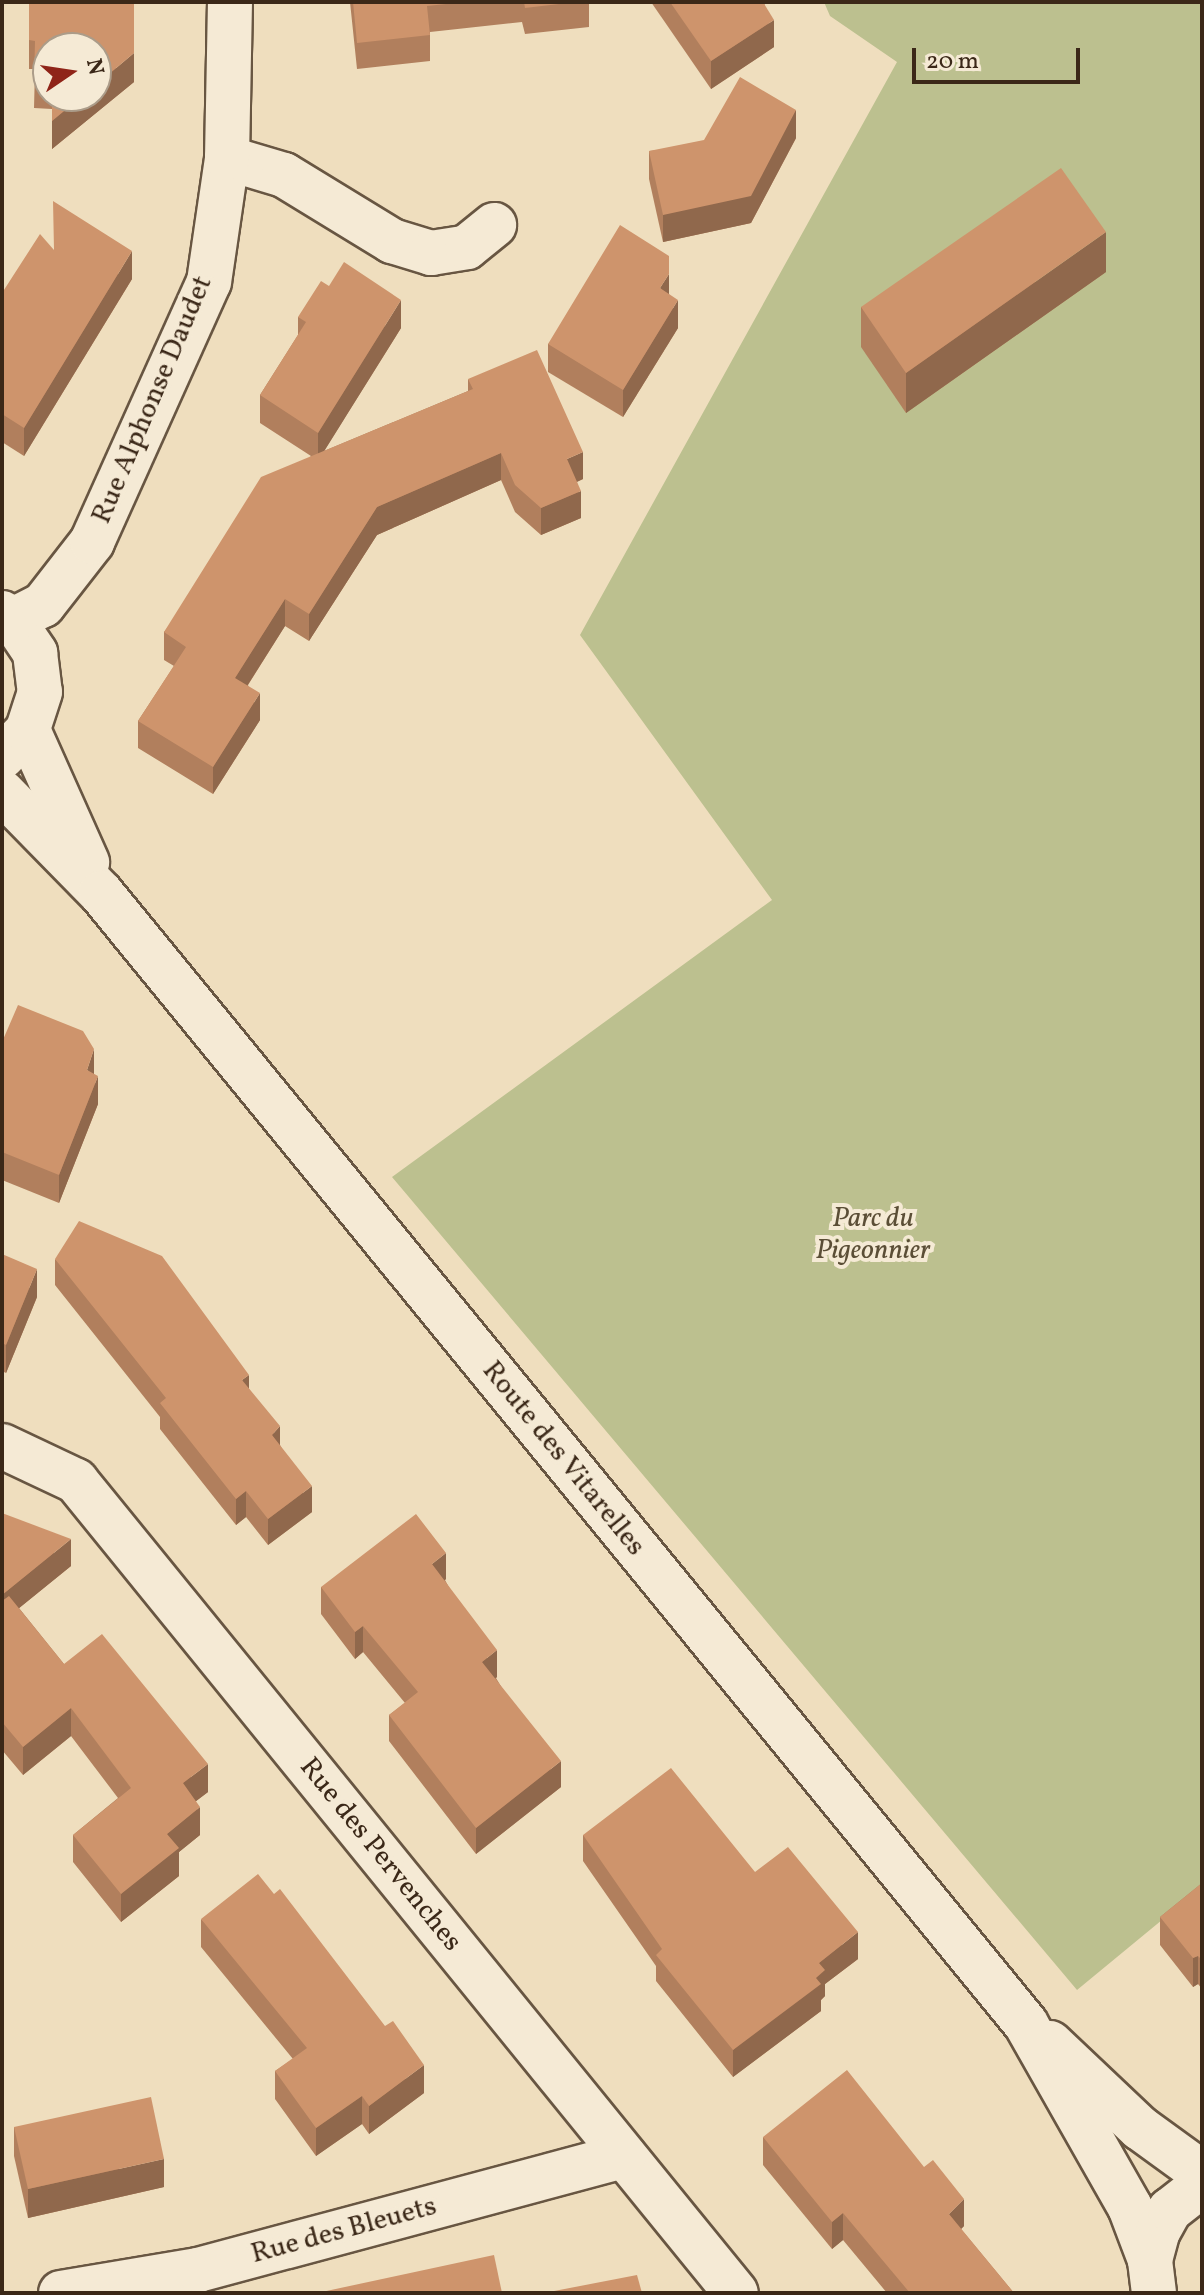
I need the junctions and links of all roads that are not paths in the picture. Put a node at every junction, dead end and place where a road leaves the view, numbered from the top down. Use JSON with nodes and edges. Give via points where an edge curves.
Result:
{"nodes":[{"id":1,"x":230,"y":2,"type":"edge"},
{"id":2,"x":227,"y":158,"type":"junction"},
{"id":3,"x":494,"y":225,"type":"dead end"},
{"id":4,"x":7,"y":617,"type":"edge"},
{"id":5,"x":15,"y":743,"type":"edge"},
{"id":6,"x":2,"y":792,"type":"edge"},
{"id":7,"x":101,"y":893,"type":"junction"},
{"id":8,"x":2,"y":1446,"type":"edge"},
{"id":9,"x":1026,"y":2024,"type":"junction"},
{"id":10,"x":624,"y":2156,"type":"junction"},
{"id":11,"x":1202,"y":2173,"type":"edge"},
{"id":12,"x":1202,"y":2185,"type":"edge"},
{"id":13,"x":1152,"y":2276,"type":"edge"},
{"id":14,"x":61,"y":2293,"type":"edge"},
{"id":15,"x":736,"y":2293,"type":"edge"}],
"edges":[{"from":1,"to":2,"type":"street","name":"Rue Alphonse Daudet"},
{"from":2,"to":3,"type":"street","via":[[284,175],[392,241],[431,253],[467,247]]},
{"from":2,"to":4,"type":"street","name":"Rue Alphonse Daudet","via":[[209,282],[92,542],[43,605]]},
{"from":4,"to":5,"type":"street","via":[[35,653],[40,692]]},
{"from":5,"to":7,"type":"street","name":"Route des Vitarelles"},
{"from":6,"to":7,"type":"street","name":"Route des Vitarelles"},
{"from":7,"to":9,"type":"street","name":"Route des Vitarelles"},
{"from":8,"to":10,"type":"street","name":"Rue des Pervenches","via":[[76,1481]]},
{"from":9,"to":11,"type":"street","name":"Route des Vitarelles","via":[[1075,2063],[1140,2128]]},
{"from":9,"to":13,"type":"street","name":"Route des Vitarelles","via":[[1130,2207]]},
{"from":10,"to":14,"type":"street","name":"Rue des Bleuets","via":[[198,2270]]},
{"from":10,"to":15,"type":"street","name":"Rue des Pervenches"},
{"from":12,"to":13,"type":"street","via":[[1170,2210],[1157,2233]]}]}
